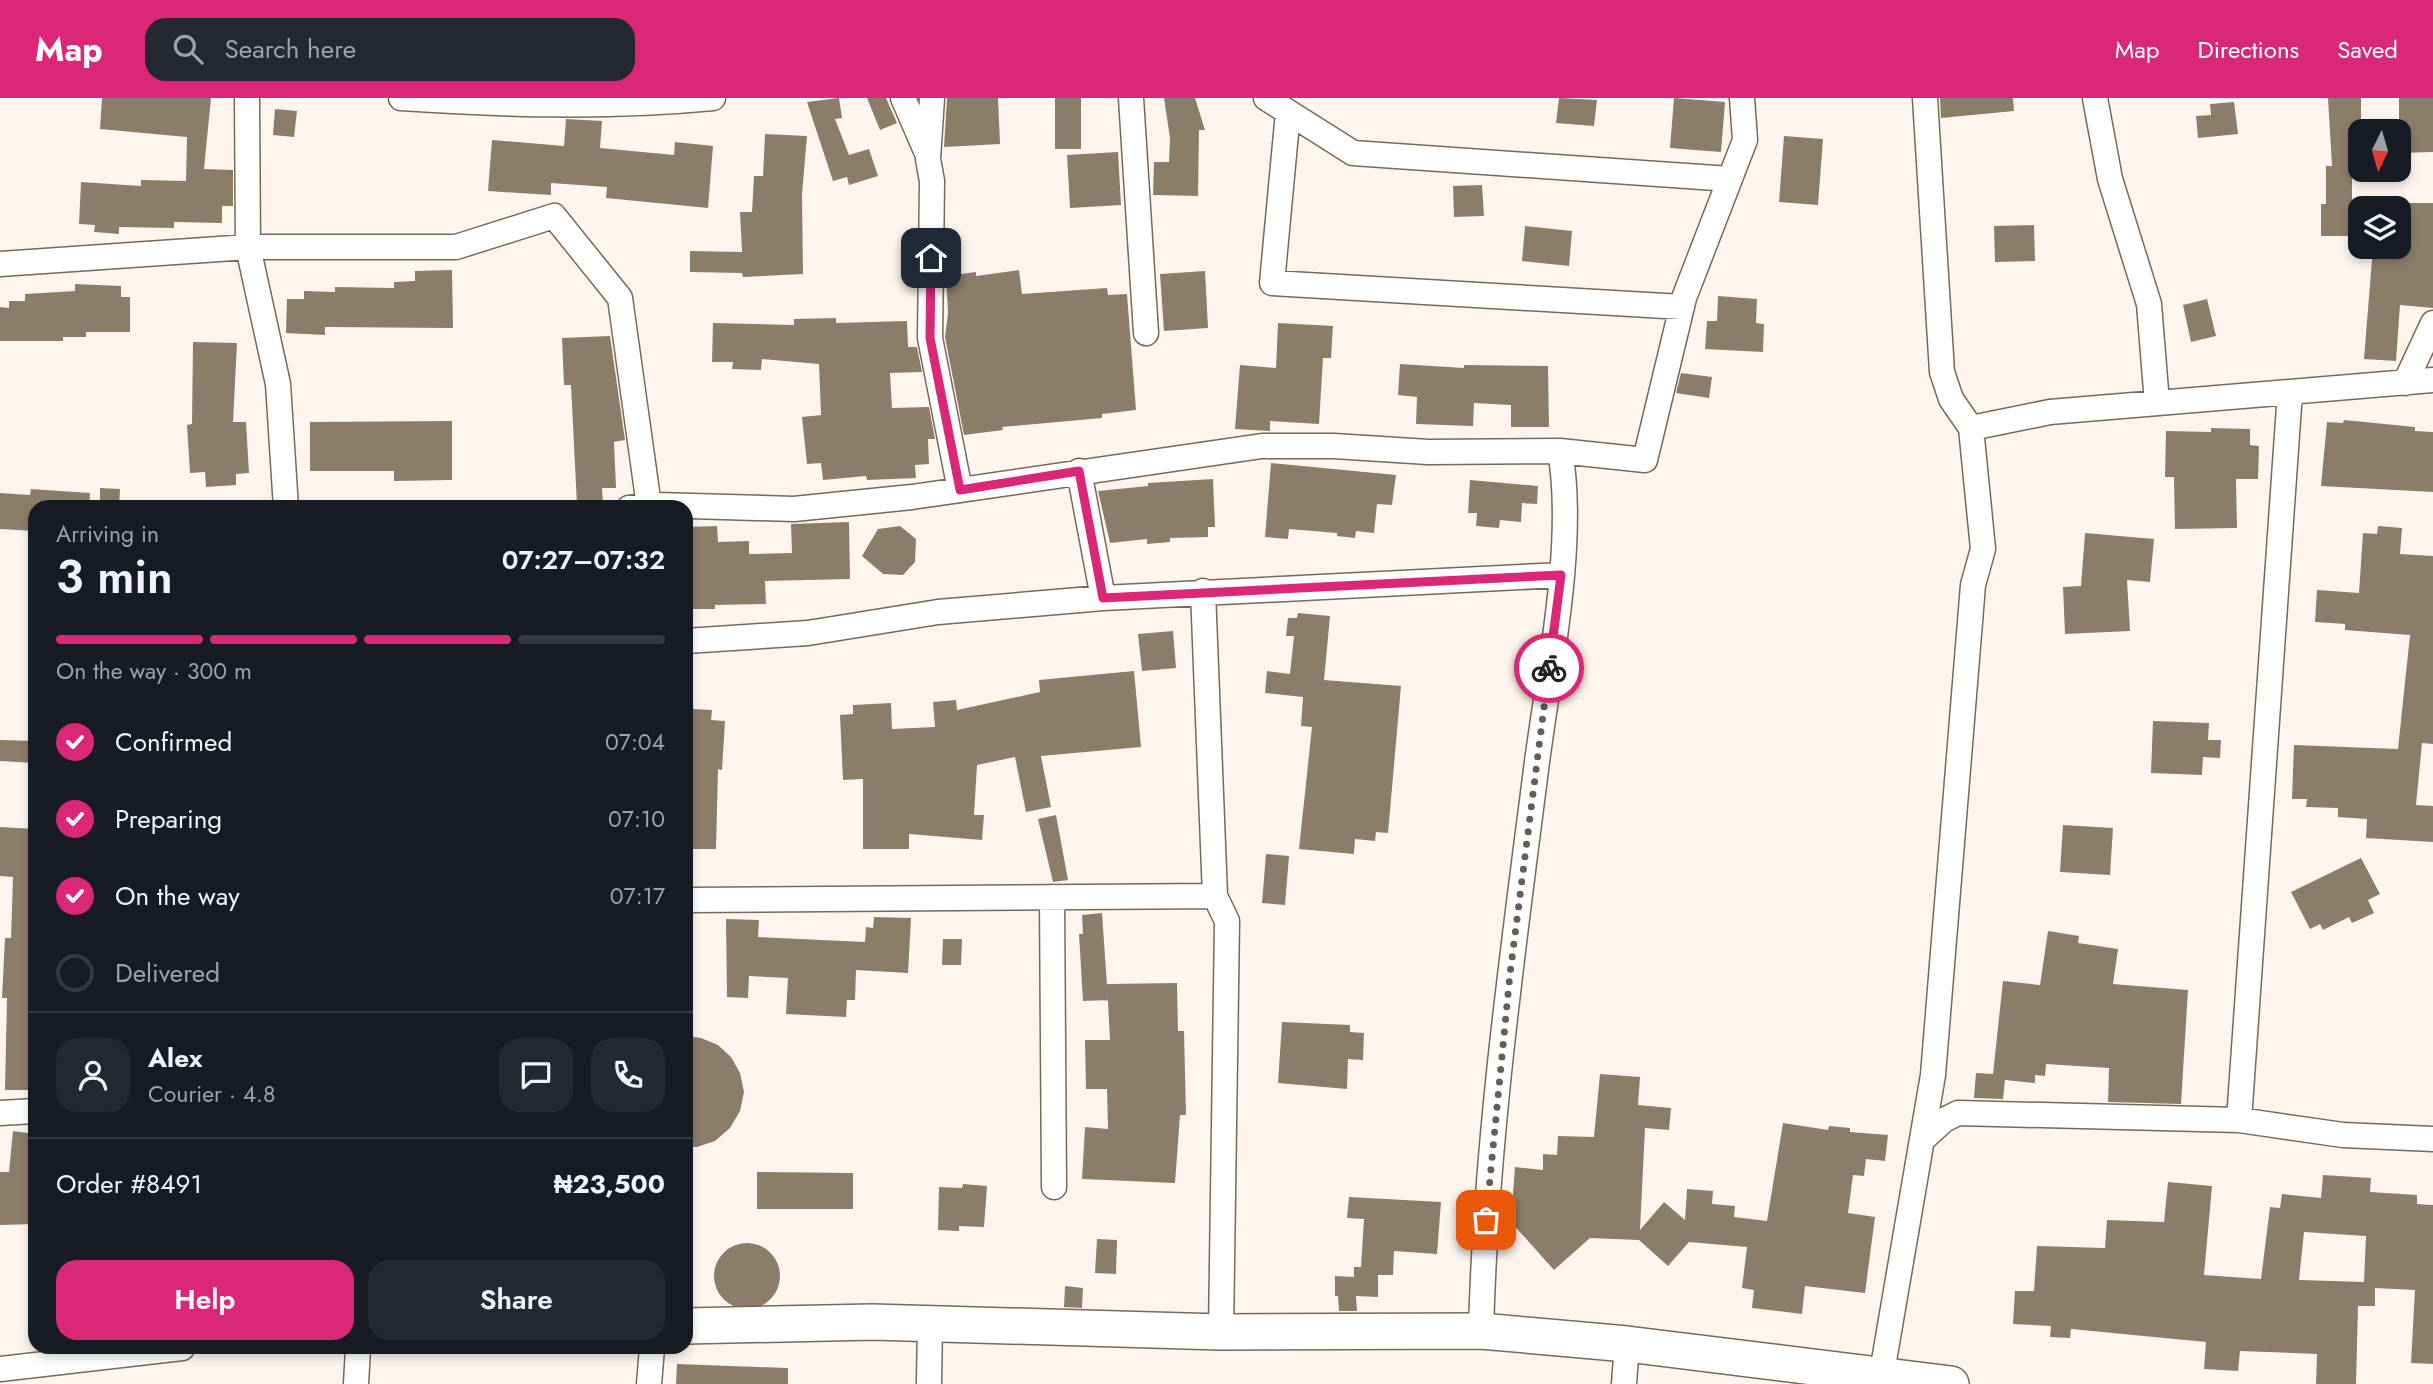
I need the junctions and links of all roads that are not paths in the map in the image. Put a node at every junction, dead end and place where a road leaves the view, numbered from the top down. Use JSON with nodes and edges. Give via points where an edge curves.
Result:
{"nodes":[{"id":1,"x":247,"y":98,"type":"edge"},
{"id":2,"x":401,"y":98,"type":"edge"},
{"id":3,"x":713,"y":98,"type":"edge"},
{"id":4,"x":903,"y":98,"type":"edge"},
{"id":5,"x":932,"y":98,"type":"edge"},
{"id":6,"x":1131,"y":98,"type":"edge"},
{"id":7,"x":1266,"y":98,"type":"edge"},
{"id":8,"x":1741,"y":98,"type":"edge"},
{"id":9,"x":1925,"y":98,"type":"edge"},
{"id":10,"x":2095,"y":98,"type":"edge"},
{"id":11,"x":643,"y":101,"type":"edge"},
{"id":12,"x":1288,"y":112,"type":"junction"},
{"id":13,"x":929,"y":159,"type":"junction"},
{"id":14,"x":1730,"y":179,"type":"junction"},
{"id":15,"x":248,"y":247,"type":"junction"},
{"id":16,"x":0,"y":264,"type":"edge"},
{"id":17,"x":1682,"y":307,"type":"junction"},
{"id":18,"x":2433,"y":323,"type":"edge"},
{"id":19,"x":1146,"y":333,"type":"dead end"},
{"id":20,"x":2433,"y":380,"type":"edge"},
{"id":21,"x":2405,"y":383,"type":"junction"},
{"id":22,"x":2290,"y":392,"type":"junction"},
{"id":23,"x":2157,"y":403,"type":"junction"},
{"id":24,"x":1971,"y":428,"type":"junction"},
{"id":25,"x":1560,"y":451,"type":"junction"},
{"id":26,"x":1079,"y":471,"type":"junction"},
{"id":27,"x":960,"y":490,"type":"junction"},
{"id":28,"x":285,"y":500,"type":"edge"},
{"id":29,"x":638,"y":500,"type":"edge"},
{"id":30,"x":693,"y":508,"type":"edge"},
{"id":31,"x":1561,"y":575,"type":"junction"},
{"id":32,"x":1203,"y":592,"type":"junction"},
{"id":33,"x":1103,"y":598,"type":"junction"},
{"id":34,"x":693,"y":641,"type":"edge"},
{"id":35,"x":1215,"y":896,"type":"junction"},
{"id":36,"x":1052,"y":897,"type":"junction"},
{"id":37,"x":693,"y":900,"type":"edge"},
{"id":38,"x":28,"y":1111,"type":"edge"},
{"id":39,"x":0,"y":1113,"type":"edge"},
{"id":40,"x":2239,"y":1120,"type":"junction"},
{"id":41,"x":1923,"y":1139,"type":"junction"},
{"id":42,"x":2433,"y":1139,"type":"edge"},
{"id":43,"x":1054,"y":1187,"type":"dead end"},
{"id":44,"x":930,"y":1323,"type":"junction"},
{"id":45,"x":693,"y":1326,"type":"edge"},
{"id":46,"x":1481,"y":1331,"type":"junction"},
{"id":47,"x":1221,"y":1332,"type":"junction"},
{"id":48,"x":1627,"y":1344,"type":"junction"},
{"id":49,"x":123,"y":1354,"type":"edge"},
{"id":50,"x":358,"y":1354,"type":"edge"},
{"id":51,"x":652,"y":1354,"type":"edge"},
{"id":52,"x":0,"y":1369,"type":"edge"},
{"id":53,"x":1880,"y":1380,"type":"edge"},
{"id":54,"x":356,"y":1384,"type":"edge"},
{"id":55,"x":649,"y":1384,"type":"edge"},
{"id":56,"x":929,"y":1384,"type":"edge"},
{"id":57,"x":1624,"y":1384,"type":"edge"},
{"id":58,"x":1951,"y":1384,"type":"edge"}],
"edges":[{"from":1,"to":15,"type":"street"},
{"from":2,"to":11,"type":"street","via":[[495,104]]},
{"from":3,"to":11,"type":"street"},
{"from":4,"to":13,"type":"street"},
{"from":5,"to":13,"type":"street"},
{"from":6,"to":19,"type":"street"},
{"from":7,"to":12,"type":"street"},
{"from":8,"to":14,"type":"street","via":[[1745,140]]},
{"from":9,"to":24,"type":"street","via":[[1942,372],[1951,399]]},
{"from":10,"to":23,"type":"street","via":[[2110,179],[2149,304]]},
{"from":12,"to":14,"type":"street","via":[[1353,153]]},
{"from":12,"to":17,"type":"street","via":[[1272,283]]},
{"from":13,"to":27,"type":"street","via":[[930,338]]},
{"from":14,"to":17,"type":"street"},
{"from":15,"to":16,"type":"street"},
{"from":15,"to":28,"type":"street","via":[[278,384]]},
{"from":15,"to":29,"type":"street","via":[[456,247],[554,215],[621,298]]},
{"from":17,"to":25,"type":"street","via":[[1645,460]]},
{"from":18,"to":21,"type":"street"},
{"from":20,"to":21,"type":"street"},
{"from":21,"to":22,"type":"street"},
{"from":22,"to":23,"type":"street"},
{"from":22,"to":40,"type":"street"},
{"from":23,"to":24,"type":"street","via":[[2050,412]]},
{"from":24,"to":41,"type":"street","via":[[1983,549],[1973,585],[1933,1075]]},
{"from":25,"to":26,"type":"street","via":[[1262,446]]},
{"from":25,"to":31,"type":"street","via":[[1564,477]]},
{"from":26,"to":27,"type":"street"},
{"from":26,"to":33,"type":"street"},
{"from":27,"to":30,"type":"street","via":[[794,509]]},
{"from":31,"to":32,"type":"street"},
{"from":31,"to":46,"type":"street","via":[[1510,974],[1483,1247]]},
{"from":32,"to":33,"type":"street"},
{"from":32,"to":35,"type":"street"},
{"from":33,"to":34,"type":"street","via":[[938,612],[808,633]]},
{"from":35,"to":36,"type":"street"},
{"from":35,"to":47,"type":"street","via":[[1227,921]]},
{"from":36,"to":37,"type":"street"},
{"from":36,"to":43,"type":"street"},
{"from":38,"to":39,"type":"street"},
{"from":40,"to":41,"type":"street","via":[[1958,1113]]},
{"from":40,"to":42,"type":"street","via":[[2343,1135]]},
{"from":41,"to":53,"type":"street"},
{"from":44,"to":45,"type":"street"},
{"from":44,"to":47,"type":"street"},
{"from":44,"to":56,"type":"street"},
{"from":46,"to":47,"type":"street"},
{"from":46,"to":48,"type":"street"},
{"from":48,"to":53,"type":"street"},
{"from":48,"to":57,"type":"street"},
{"from":49,"to":52,"type":"street"},
{"from":50,"to":54,"type":"street"},
{"from":51,"to":55,"type":"street"},
{"from":53,"to":58,"type":"street"}]}
